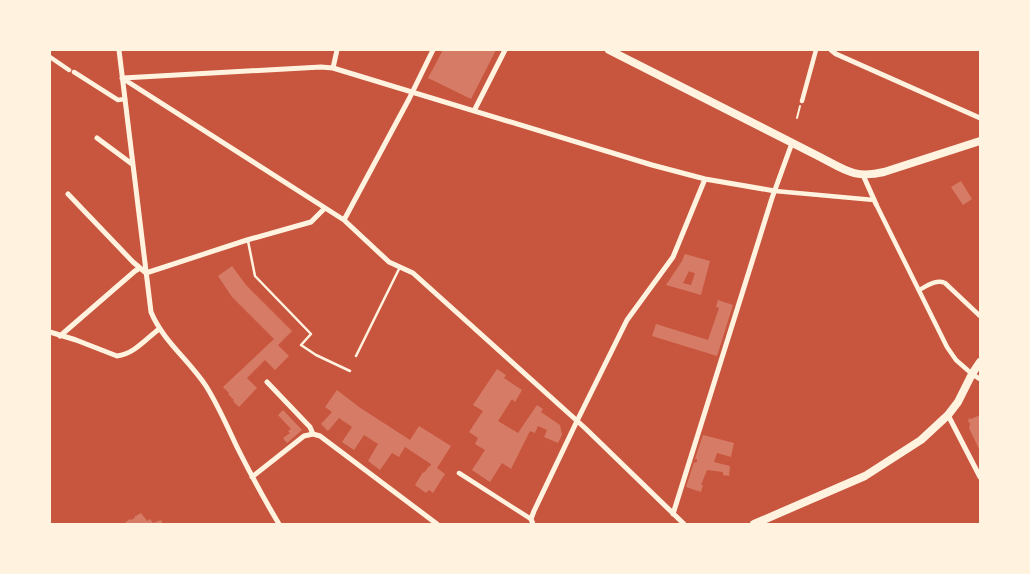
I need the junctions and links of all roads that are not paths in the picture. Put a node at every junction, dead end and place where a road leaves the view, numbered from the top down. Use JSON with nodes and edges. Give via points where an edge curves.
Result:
{"nodes":[{"id":1,"x":119,"y":50,"type":"edge"},
{"id":2,"x":337,"y":50,"type":"edge"},
{"id":3,"x":434,"y":50,"type":"edge"},
{"id":4,"x":505,"y":50,"type":"edge"},
{"id":5,"x":609,"y":50,"type":"edge"},
{"id":6,"x":816,"y":50,"type":"edge"},
{"id":7,"x":831,"y":50,"type":"edge"},
{"id":8,"x":50,"y":57,"type":"edge"},
{"id":9,"x":333,"y":68,"type":"junction"},
{"id":10,"x":122,"y":78,"type":"junction"},
{"id":11,"x":412,"y":93,"type":"junction"},
{"id":12,"x":125,"y":99,"type":"junction"},
{"id":13,"x":802,"y":102,"type":"road end"},
{"id":14,"x":474,"y":111,"type":"junction"},
{"id":15,"x":980,"y":118,"type":"edge"},
{"id":16,"x":97,"y":138,"type":"dead end"},
{"id":17,"x":980,"y":141,"type":"edge"},
{"id":18,"x":792,"y":143,"type":"junction"},
{"id":19,"x":132,"y":164,"type":"junction"},
{"id":20,"x":863,"y":175,"type":"junction"},
{"id":21,"x":705,"y":180,"type":"junction"},
{"id":22,"x":775,"y":191,"type":"junction"},
{"id":23,"x":68,"y":194,"type":"dead end"},
{"id":24,"x":875,"y":202,"type":"junction"},
{"id":25,"x":325,"y":208,"type":"junction"},
{"id":26,"x":344,"y":220,"type":"junction"},
{"id":27,"x":248,"y":240,"type":"junction"},
{"id":28,"x":140,"y":268,"type":"junction"},
{"id":29,"x":400,"y":268,"type":"junction"},
{"id":30,"x":146,"y":273,"type":"junction"},
{"id":31,"x":919,"y":290,"type":"junction"},
{"id":32,"x":980,"y":316,"type":"edge"},
{"id":33,"x":159,"y":329,"type":"junction"},
{"id":34,"x":50,"y":332,"type":"edge"},
{"id":35,"x":60,"y":336,"type":"junction"},
{"id":36,"x":356,"y":356,"type":"dead end"},
{"id":37,"x":980,"y":362,"type":"edge"},
{"id":38,"x":350,"y":371,"type":"dead end"},
{"id":39,"x":972,"y":374,"type":"junction"},
{"id":40,"x":980,"y":379,"type":"edge"},
{"id":41,"x":267,"y":382,"type":"dead end"},
{"id":42,"x":948,"y":415,"type":"junction"},
{"id":43,"x":576,"y":421,"type":"junction"},
{"id":44,"x":313,"y":434,"type":"junction"},
{"id":45,"x":459,"y":472,"type":"dead end"},
{"id":46,"x":252,"y":477,"type":"junction"},
{"id":47,"x":980,"y":477,"type":"edge"},
{"id":48,"x":673,"y":514,"type":"junction"},
{"id":49,"x":532,"y":521,"type":"edge"},
{"id":50,"x":279,"y":524,"type":"edge"},
{"id":51,"x":437,"y":524,"type":"edge"},
{"id":52,"x":684,"y":524,"type":"edge"},
{"id":53,"x":754,"y":524,"type":"edge"}],
"edges":[{"from":1,"to":10,"type":"street"},
{"from":2,"to":9,"type":"street"},
{"from":3,"to":11,"type":"street"},
{"from":4,"to":14,"type":"street"},
{"from":5,"to":18,"type":"main road"},
{"from":6,"to":13,"type":"street"},
{"from":7,"to":15,"type":"street"},
{"from":8,"to":12,"type":"street","via":[[118,100]]},
{"from":9,"to":10,"type":"street"},
{"from":9,"to":11,"type":"street"},
{"from":10,"to":12,"type":"street"},
{"from":10,"to":25,"type":"street"},
{"from":11,"to":14,"type":"street"},
{"from":11,"to":26,"type":"street"},
{"from":12,"to":19,"type":"street"},
{"from":14,"to":21,"type":"street"},
{"from":16,"to":19,"type":"street"},
{"from":17,"to":20,"type":"main road","via":[[884,172]]},
{"from":18,"to":20,"type":"main road","via":[[848,171]]},
{"from":18,"to":22,"type":"street"},
{"from":19,"to":30,"type":"street"},
{"from":20,"to":24,"type":"street"},
{"from":21,"to":22,"type":"street"},
{"from":21,"to":43,"type":"street","via":[[673,257],[628,320]]},
{"from":22,"to":24,"type":"street"},
{"from":22,"to":48,"type":"street"},
{"from":23,"to":28,"type":"street"},
{"from":24,"to":31,"type":"street"},
{"from":25,"to":26,"type":"street"},
{"from":25,"to":27,"type":"street","via":[[311,222]]},
{"from":26,"to":29,"type":"street","via":[[389,262]]},
{"from":27,"to":30,"type":"street"},
{"from":27,"to":38,"type":"lane","via":[[255,276],[311,334],[301,345]]},
{"from":28,"to":30,"type":"street"},
{"from":28,"to":35,"type":"street"},
{"from":29,"to":36,"type":"lane"},
{"from":29,"to":43,"type":"street","via":[[414,273]]},
{"from":30,"to":33,"type":"street","via":[[151,312]]},
{"from":31,"to":32,"type":"street","via":[[936,282],[945,283]]},
{"from":31,"to":39,"type":"street","via":[[950,353]]},
{"from":33,"to":35,"type":"street","via":[[132,351],[117,356]]},
{"from":33,"to":46,"type":"street","via":[[206,386]]},
{"from":34,"to":35,"type":"street"},
{"from":37,"to":39,"type":"main road"},
{"from":39,"to":40,"type":"street"},
{"from":39,"to":42,"type":"main road"},
{"from":41,"to":44,"type":"street"},
{"from":42,"to":47,"type":"street"},
{"from":42,"to":53,"type":"main road","via":[[921,440],[865,476]]},
{"from":43,"to":48,"type":"street"},
{"from":43,"to":49,"type":"street"},
{"from":44,"to":46,"type":"street","via":[[304,436]]},
{"from":44,"to":51,"type":"street"},
{"from":45,"to":49,"type":"street"},
{"from":46,"to":50,"type":"street"},
{"from":48,"to":52,"type":"street"}]}
